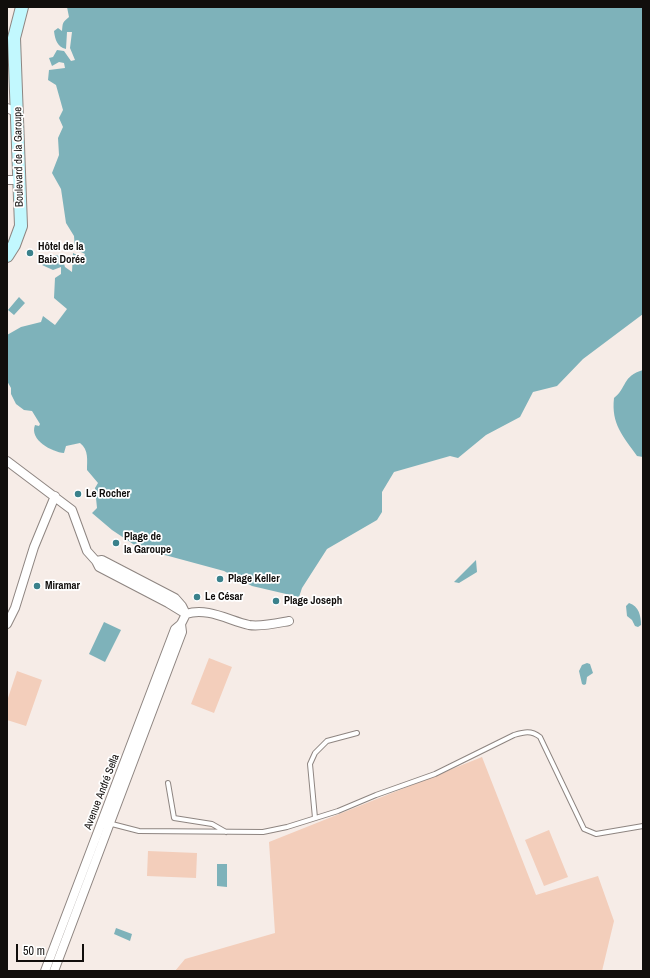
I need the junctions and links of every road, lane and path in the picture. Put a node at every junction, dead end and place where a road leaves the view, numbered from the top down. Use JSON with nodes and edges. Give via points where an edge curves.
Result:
{"nodes":[{"id":1,"x":22,"y":7,"type":"edge"},
{"id":2,"x":13,"y":111,"type":"edge"},
{"id":3,"x":13,"y":180,"type":"edge"},
{"id":4,"x":7,"y":256,"type":"edge"},
{"id":5,"x":7,"y":461,"type":"edge"},
{"id":6,"x":55,"y":496,"type":"junction"},
{"id":7,"x":186,"y":614,"type":"junction"},
{"id":8,"x":289,"y":620,"type":"dead end"},
{"id":9,"x":7,"y":624,"type":"edge"},
{"id":10,"x":358,"y":733,"type":"dead end"},
{"id":11,"x":168,"y":783,"type":"dead end"},
{"id":12,"x":315,"y":818,"type":"junction"},
{"id":13,"x":106,"y":823,"type":"junction"},
{"id":14,"x":643,"y":826,"type":"edge"},
{"id":15,"x":227,"y":832,"type":"junction"},
{"id":16,"x":45,"y":971,"type":"edge"},
{"id":17,"x":54,"y":971,"type":"edge"}],
"edges":[{"from":1,"to":2,"type":"street","name":"Boulevard de la Garoupe","via":[[14,38]]},
{"from":2,"to":3,"type":"street","name":"Boulevard de la Garoupe"},
{"from":3,"to":4,"type":"street","name":"Boulevard de la Garoupe","via":[[21,226]]},
{"from":5,"to":6,"type":"street"},
{"from":6,"to":7,"type":"street","via":[[74,512],[87,551],[96,561],[102,560],[175,598]]},
{"from":6,"to":9,"type":"street"},
{"from":7,"to":8,"type":"street","via":[[208,612],[251,625]]},
{"from":7,"to":13,"type":"street","name":"Avenue André Sella","via":[[175,629]]},
{"from":10,"to":12,"type":"lane","via":[[328,741],[315,753],[310,764]]},
{"from":11,"to":15,"type":"lane","via":[[174,818],[212,824]]},
{"from":12,"to":14,"type":"lane","via":[[435,774],[526,731],[535,732],[540,737],[584,829],[596,834]]},
{"from":12,"to":15,"type":"lane","via":[[263,832]]},
{"from":13,"to":15,"type":"lane","via":[[139,831]]},
{"from":13,"to":16,"type":"street","name":"Avenue André Sella"},
{"from":13,"to":17,"type":"street","name":"Avenue André Sella"}]}
